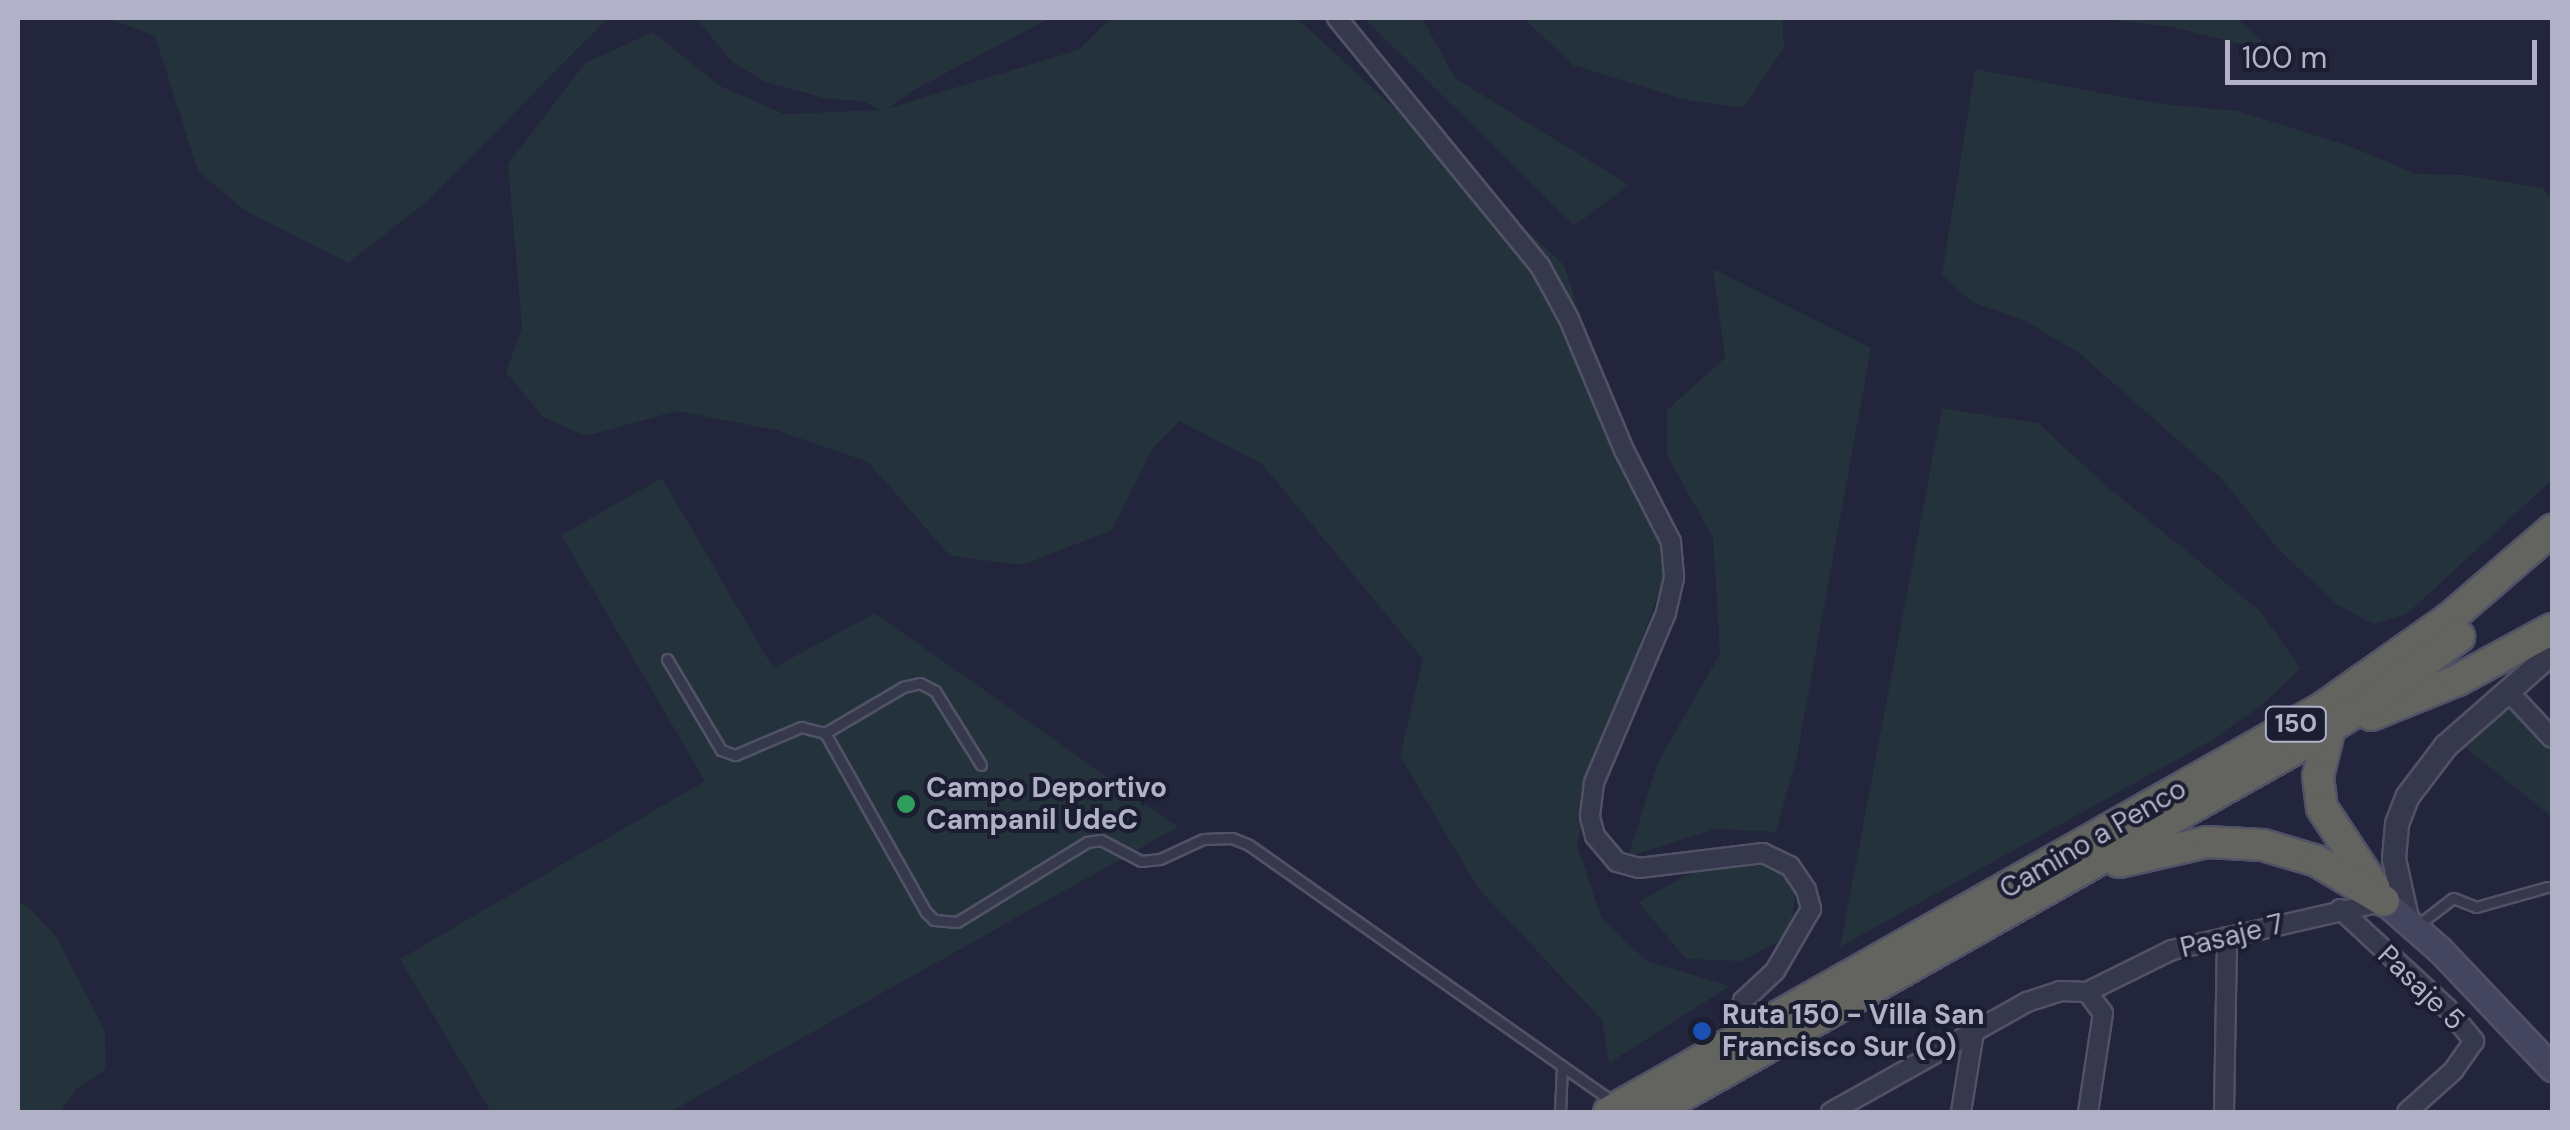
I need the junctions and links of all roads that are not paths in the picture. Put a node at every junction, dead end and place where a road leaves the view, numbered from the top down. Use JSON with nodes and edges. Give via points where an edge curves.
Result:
{"nodes":[{"id":1,"x":1337,"y":18,"type":"edge"},
{"id":2,"x":2552,"y":530,"type":"edge"},
{"id":3,"x":2552,"y":558,"type":"edge"},
{"id":4,"x":2552,"y":629,"type":"edge"},
{"id":5,"x":2552,"y":653,"type":"edge"},
{"id":6,"x":667,"y":659,"type":"dead end"},
{"id":7,"x":2508,"y":691,"type":"junction"},
{"id":8,"x":2330,"y":728,"type":"junction"},
{"id":9,"x":825,"y":733,"type":"junction"},
{"id":10,"x":2552,"y":738,"type":"edge"},
{"id":11,"x":981,"y":765,"type":"dead end"},
{"id":12,"x":2077,"y":872,"type":"junction"},
{"id":13,"x":2547,"y":887,"type":"dead end"},
{"id":14,"x":2340,"y":909,"type":"junction"},
{"id":15,"x":2402,"y":916,"type":"junction"},
{"id":16,"x":2227,"y":937,"type":"junction"},
{"id":17,"x":2087,"y":992,"type":"junction"},
{"id":18,"x":1974,"y":1032,"type":"junction"},
{"id":19,"x":1733,"y":1043,"type":"junction"},
{"id":20,"x":1562,"y":1066,"type":"junction"},
{"id":21,"x":2552,"y":1068,"type":"edge"},
{"id":22,"x":1614,"y":1110,"type":"edge"},
{"id":23,"x":1837,"y":1111,"type":"edge"},
{"id":24,"x":1560,"y":1112,"type":"edge"},
{"id":25,"x":1652,"y":1112,"type":"edge"},
{"id":26,"x":1962,"y":1112,"type":"edge"},
{"id":27,"x":2088,"y":1112,"type":"edge"},
{"id":28,"x":2224,"y":1112,"type":"edge"},
{"id":29,"x":2407,"y":1112,"type":"edge"}],
"edges":[{"from":1,"to":19,"type":"street","via":[[1540,266],[1670,542],[1674,578],[1666,613],[1594,784],[1590,816],[1596,836],[1617,862],[1639,868],[1763,852],[1790,866],[1806,890],[1810,909],[1775,972],[1743,1001]]},
{"from":2,"to":19,"type":"highway","name":"Camino a Penco","number":"150","via":[[2450,618],[2321,709]]},
{"from":3,"to":8,"type":"highway","name":"Camino a Penco","number":"150","via":[[2442,651]]},
{"from":4,"to":8,"type":"highway","via":[[2425,695]]},
{"from":5,"to":7,"type":"street"},
{"from":6,"to":9,"type":"lane","via":[[721,750],[734,755],[801,727]]},
{"from":7,"to":10,"type":"street"},
{"from":7,"to":15,"type":"street","via":[[2446,746],[2408,796],[2394,859]]},
{"from":8,"to":12,"type":"highway","name":"Camino a Penco","number":"150"},
{"from":8,"to":15,"type":"highway","via":[[2318,776],[2322,808],[2337,838]]},
{"from":9,"to":11,"type":"lane","via":[[920,683],[935,692]]},
{"from":9,"to":20,"type":"lane","via":[[934,920],[957,922],[1088,842],[1102,840],[1142,861],[1232,838]]},
{"from":12,"to":15,"type":"highway","via":[[2180,846],[2236,842],[2317,860]]},
{"from":12,"to":25,"type":"highway","name":"Camino a Penco","number":"150"},
{"from":13,"to":15,"type":"lane","via":[[2476,907],[2453,898]]},
{"from":14,"to":15,"type":"street","name":"Pasaje 7"},
{"from":14,"to":16,"type":"street","name":"Pasaje 7"},
{"from":14,"to":29,"type":"street","name":"Pasaje 5","via":[[2474,1041],[2454,1070]]},
{"from":15,"to":21,"type":"main road"},
{"from":16,"to":17,"type":"street","name":"Pasaje 7","via":[[2150,958]]},
{"from":16,"to":28,"type":"street"},
{"from":17,"to":18,"type":"street","via":[[2038,997]]},
{"from":17,"to":27,"type":"street","via":[[2103,1013]]},
{"from":18,"to":23,"type":"street"},
{"from":18,"to":26,"type":"street"},
{"from":19,"to":22,"type":"highway","name":"Camino a Penco","number":"150"},
{"from":20,"to":22,"type":"lane"},
{"from":20,"to":24,"type":"lane"}]}
